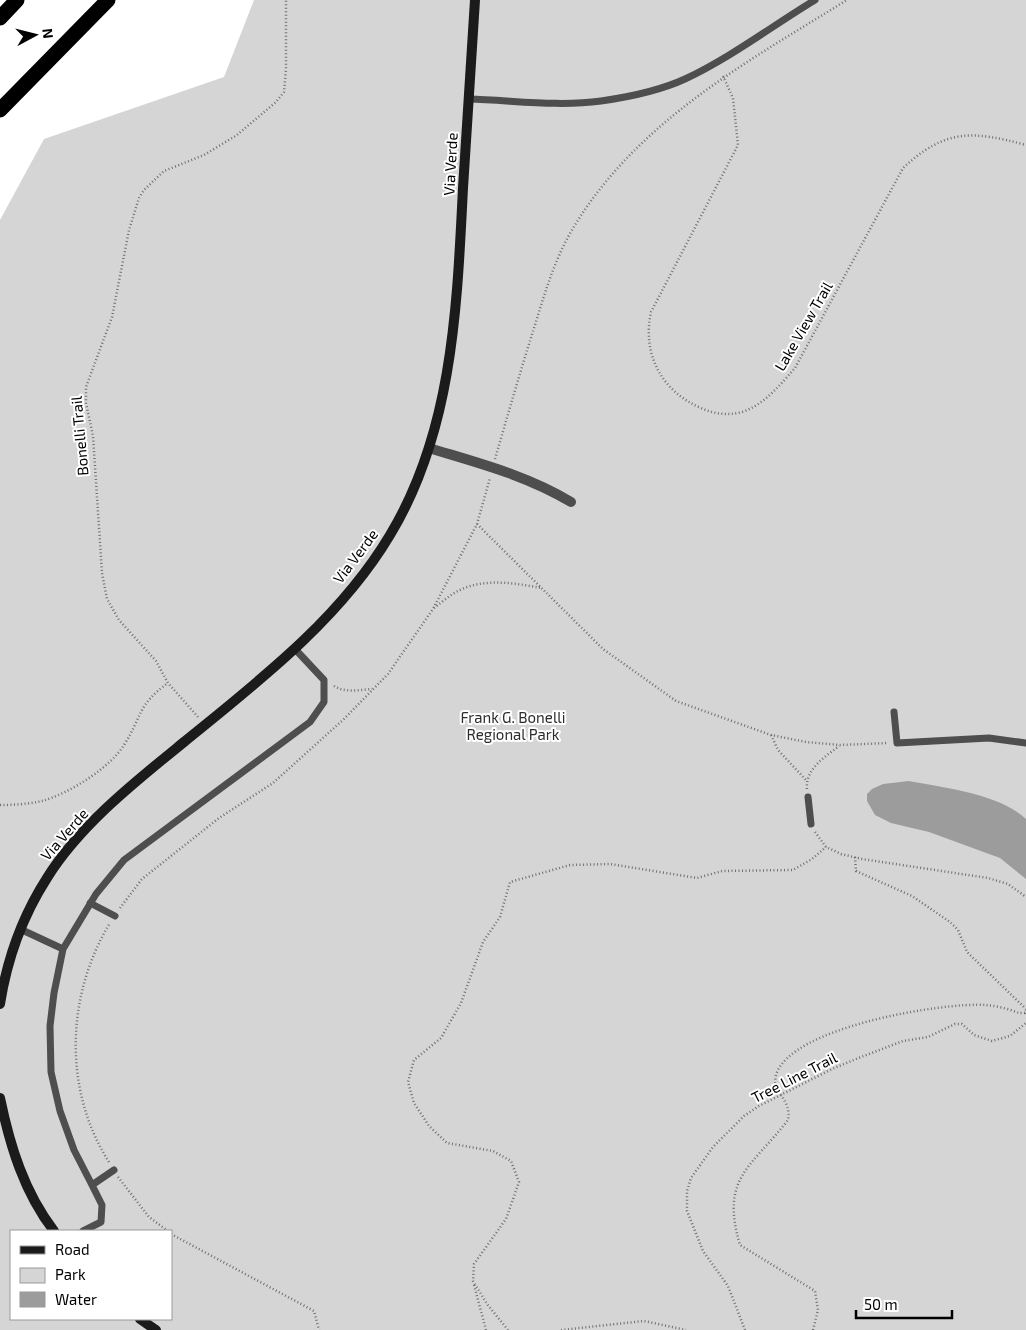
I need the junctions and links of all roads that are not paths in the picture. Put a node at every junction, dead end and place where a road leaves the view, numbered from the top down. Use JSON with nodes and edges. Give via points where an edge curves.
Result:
{"nodes":[{"id":1,"x":17,"y":0,"type":"edge"},
{"id":2,"x":108,"y":0,"type":"edge"},
{"id":3,"x":475,"y":0,"type":"edge"},
{"id":4,"x":815,"y":0,"type":"edge"},
{"id":5,"x":0,"y":18,"type":"edge"},
{"id":6,"x":468,"y":99,"type":"junction"},
{"id":7,"x":0,"y":110,"type":"edge"},
{"id":8,"x":429,"y":448,"type":"junction"},
{"id":9,"x":571,"y":502,"type":"dead end"},
{"id":10,"x":295,"y":649,"type":"junction"},
{"id":11,"x":894,"y":712,"type":"dead end"},
{"id":12,"x":1026,"y":743,"type":"edge"},
{"id":13,"x":808,"y":797,"type":"road end"},
{"id":14,"x":811,"y":824,"type":"road end"},
{"id":15,"x":90,"y":903,"type":"junction"},
{"id":16,"x":114,"y":916,"type":"road end"},
{"id":17,"x":20,"y":929,"type":"junction"},
{"id":18,"x":63,"y":949,"type":"junction"},
{"id":19,"x":0,"y":1004,"type":"edge"},
{"id":20,"x":0,"y":1098,"type":"edge"},
{"id":21,"x":114,"y":1170,"type":"road end"},
{"id":22,"x":92,"y":1185,"type":"junction"},
{"id":23,"x":53,"y":1230,"type":"edge"},
{"id":24,"x":85,"y":1230,"type":"edge"},
{"id":25,"x":141,"y":1320,"type":"edge"},
{"id":26,"x":156,"y":1330,"type":"edge"}],
"edges":[{"from":1,"to":5,"type":"highway"},
{"from":2,"to":7,"type":"highway"},
{"from":3,"to":6,"type":"main road","name":"Via Verde"},
{"from":4,"to":6,"type":"lane","via":[[685,79],[658,89],[632,96],[574,103]]},
{"from":6,"to":8,"type":"main road","name":"Via Verde","via":[[458,298],[448,371]]},
{"from":8,"to":9,"type":"street","via":[[513,472]]},
{"from":8,"to":10,"type":"main road","name":"Via Verde","via":[[390,534],[359,579]]},
{"from":10,"to":15,"type":"lane","via":[[324,680],[324,702],[310,722],[124,860]]},
{"from":10,"to":17,"type":"main road","name":"Via Verde","via":[[138,779],[72,845],[48,876]]},
{"from":11,"to":12,"type":"lane","via":[[897,743],[990,738]]},
{"from":13,"to":14,"type":"lane"},
{"from":15,"to":16,"type":"lane"},
{"from":15,"to":18,"type":"lane"},
{"from":17,"to":18,"type":"lane"},
{"from":17,"to":19,"type":"main road","name":"Via Verde"},
{"from":18,"to":22,"type":"lane","via":[[50,1026],[51,1072],[74,1150]]},
{"from":20,"to":23,"type":"main road","via":[[17,1163],[38,1210]]},
{"from":21,"to":22,"type":"lane"},
{"from":22,"to":24,"type":"lane","via":[[102,1205],[101,1222]]},
{"from":25,"to":26,"type":"main road"}]}
